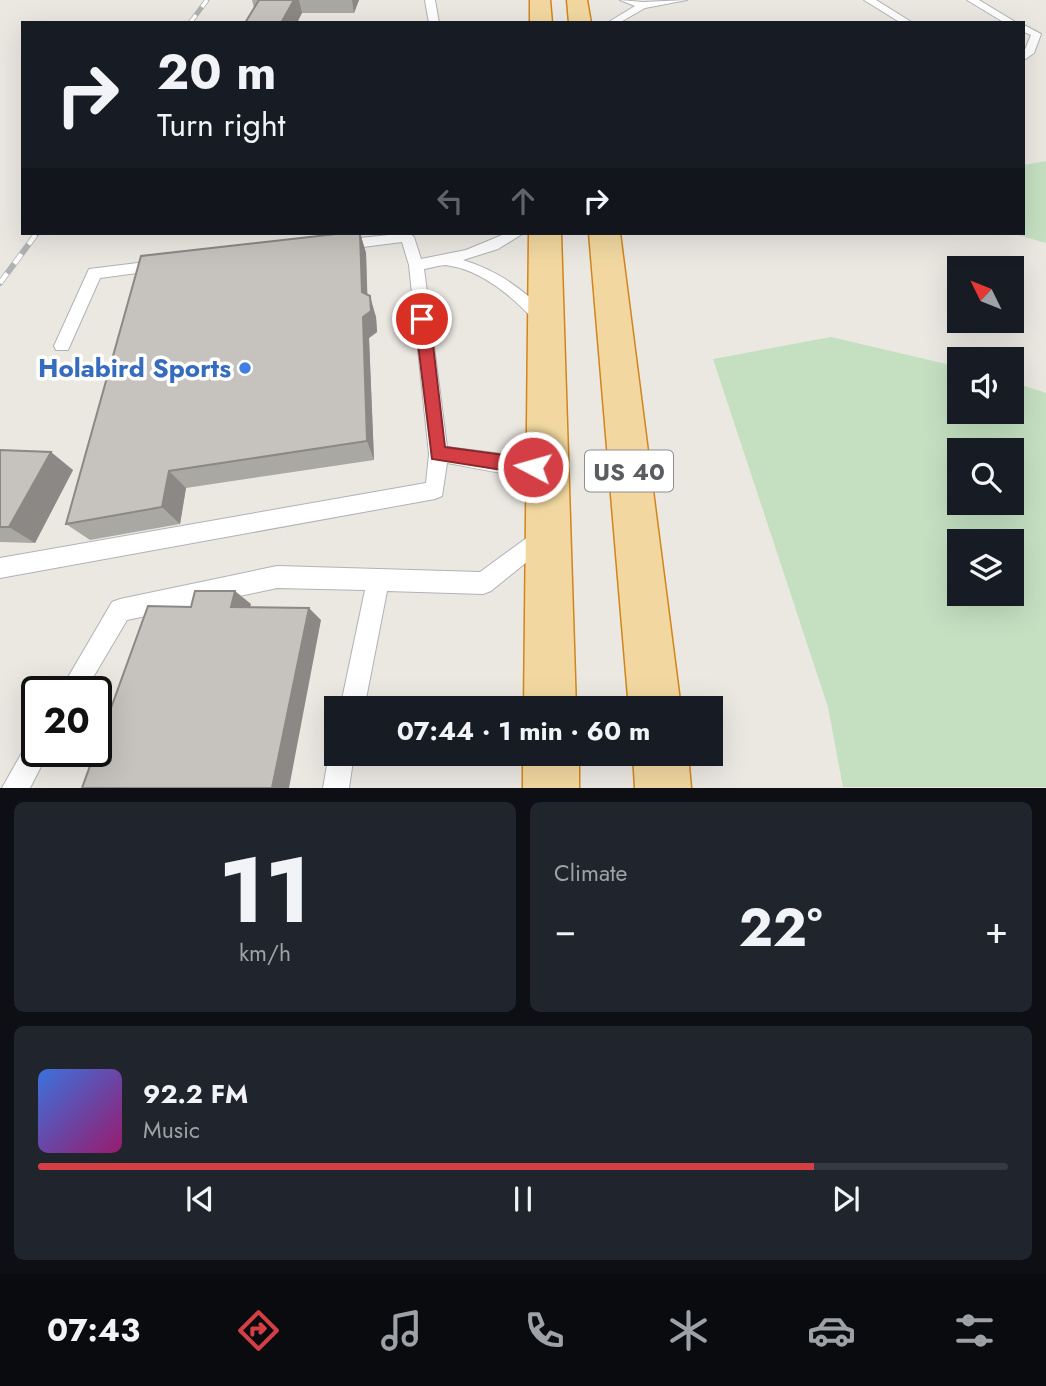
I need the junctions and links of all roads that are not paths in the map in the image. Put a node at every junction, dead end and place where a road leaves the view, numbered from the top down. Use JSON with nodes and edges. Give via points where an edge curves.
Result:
{"nodes":[{"id":1,"x":430,"y":0,"type":"edge"},
{"id":2,"x":540,"y":0,"type":"edge"},
{"id":3,"x":578,"y":0,"type":"edge"},
{"id":4,"x":625,"y":0,"type":"edge"},
{"id":5,"x":682,"y":0,"type":"edge"},
{"id":6,"x":869,"y":0,"type":"edge"},
{"id":7,"x":972,"y":0,"type":"edge"},
{"id":8,"x":643,"y":5,"type":"junction"},
{"id":9,"x":434,"y":21,"type":"edge"},
{"id":10,"x":541,"y":21,"type":"edge"},
{"id":11,"x":580,"y":21,"type":"edge"},
{"id":12,"x":615,"y":21,"type":"edge"},
{"id":13,"x":905,"y":21,"type":"edge"},
{"id":14,"x":1009,"y":21,"type":"edge"},
{"id":15,"x":1025,"y":28,"type":"edge"},
{"id":16,"x":1025,"y":56,"type":"edge"},
{"id":17,"x":514,"y":235,"type":"edge"},
{"id":18,"x":545,"y":235,"type":"edge"},
{"id":19,"x":604,"y":235,"type":"edge"},
{"id":20,"x":325,"y":247,"type":"edge"},
{"id":21,"x":444,"y":260,"type":"junction"},
{"id":22,"x":175,"y":264,"type":"edge"},
{"id":23,"x":416,"y":265,"type":"junction"},
{"id":24,"x":547,"y":323,"type":"junction"},
{"id":25,"x":62,"y":345,"type":"dead end"},
{"id":26,"x":438,"y":453,"type":"junction"},
{"id":27,"x":548,"y":468,"type":"junction"},
{"id":28,"x":548,"y":532,"type":"junction"},
{"id":29,"x":0,"y":568,"type":"edge"},
{"id":30,"x":378,"y":580,"type":"junction"},
{"id":31,"x":81,"y":676,"type":"edge"},
{"id":32,"x":355,"y":696,"type":"edge"},
{"id":33,"x":550,"y":696,"type":"edge"},
{"id":34,"x":654,"y":696,"type":"edge"},
{"id":35,"x":340,"y":766,"type":"edge"},
{"id":36,"x":551,"y":766,"type":"edge"},
{"id":37,"x":661,"y":766,"type":"edge"},
{"id":38,"x":27,"y":767,"type":"edge"},
{"id":39,"x":15,"y":788,"type":"edge"},
{"id":40,"x":335,"y":788,"type":"edge"},
{"id":41,"x":551,"y":788,"type":"edge"},
{"id":42,"x":663,"y":788,"type":"edge"}],
"edges":[{"from":1,"to":9,"type":"lane"},
{"from":2,"to":10,"type":"highway"},
{"from":3,"to":11,"type":"highway"},
{"from":4,"to":8,"type":"lane"},
{"from":5,"to":8,"type":"lane"},
{"from":6,"to":13,"type":"lane"},
{"from":7,"to":14,"type":"lane"},
{"from":8,"to":12,"type":"lane"},
{"from":15,"to":16,"type":"lane","via":[[1036,34]]},
{"from":17,"to":21,"type":"lane","via":[[463,257]]},
{"from":18,"to":24,"type":"highway","number":"US 40"},
{"from":19,"to":34,"type":"highway","number":"US 40"},
{"from":20,"to":23,"type":"lane","via":[[407,237]]},
{"from":21,"to":23,"type":"lane"},
{"from":21,"to":24,"type":"lane","via":[[485,272],[522,296]]},
{"from":22,"to":25,"type":"lane","via":[[94,273]]},
{"from":23,"to":26,"type":"lane"},
{"from":24,"to":27,"type":"highway","number":"US 40"},
{"from":26,"to":27,"type":"lane"},
{"from":26,"to":29,"type":"lane","via":[[435,490]]},
{"from":27,"to":28,"type":"highway","number":"US 40"},
{"from":28,"to":30,"type":"lane","via":[[483,583]]},
{"from":28,"to":33,"type":"highway","number":"US 40"},
{"from":30,"to":31,"type":"lane","via":[[277,577],[120,610]]},
{"from":30,"to":32,"type":"lane"},
{"from":35,"to":40,"type":"lane"},
{"from":36,"to":41,"type":"highway"},
{"from":37,"to":42,"type":"highway"},
{"from":38,"to":39,"type":"lane"}]}
